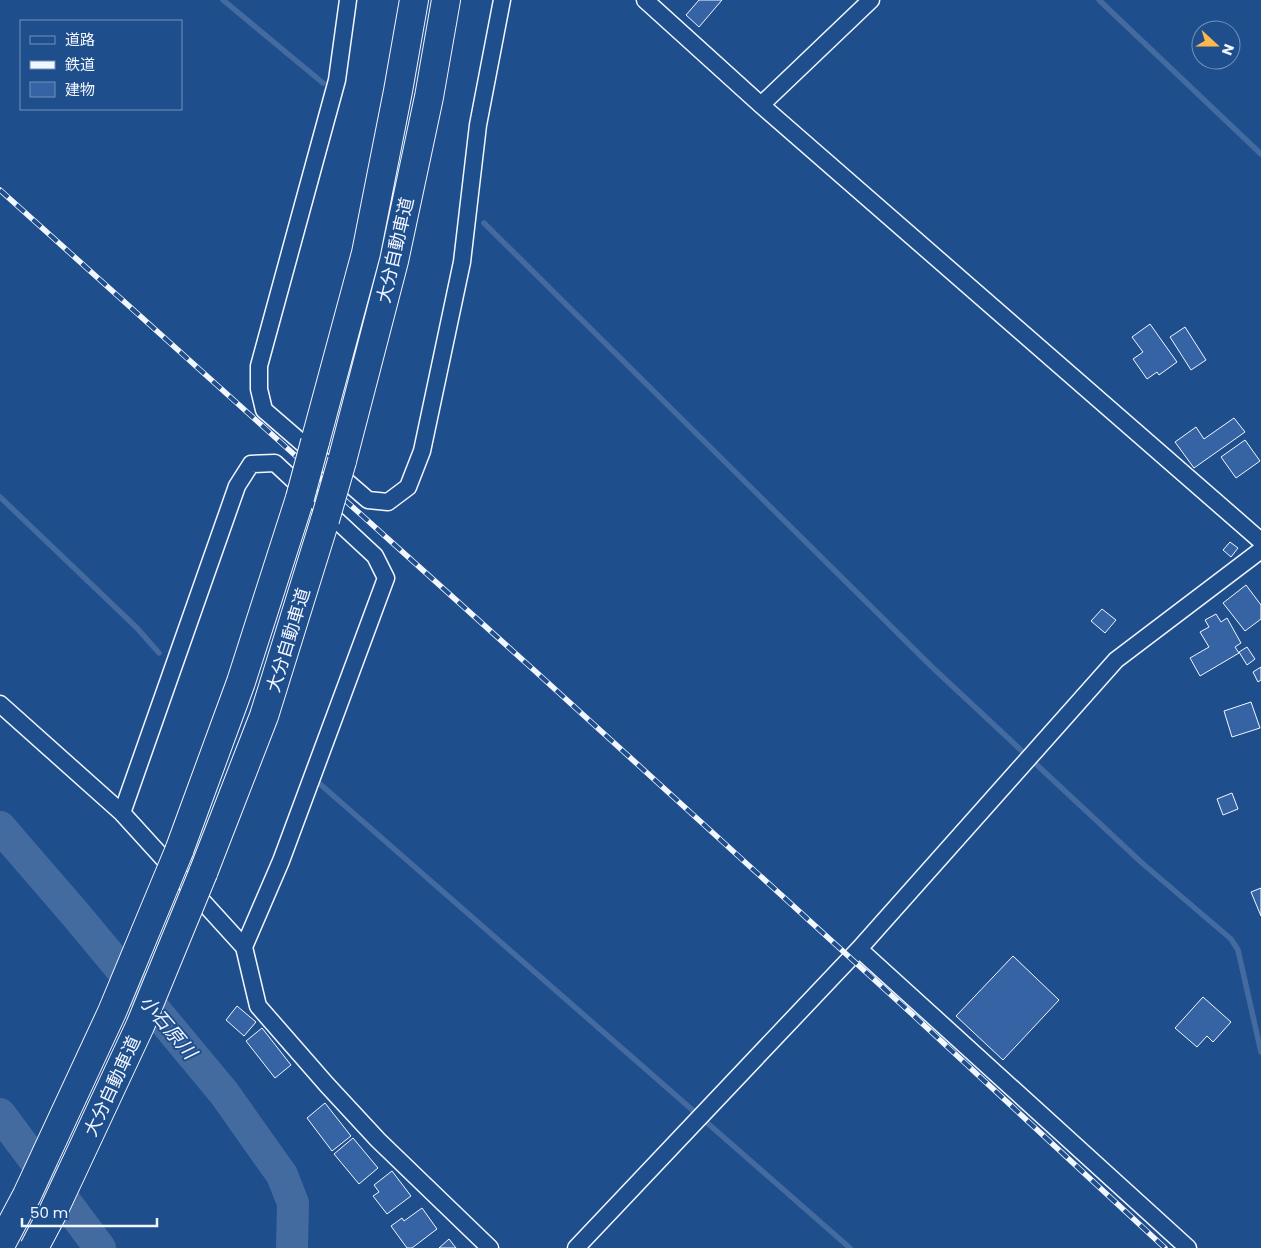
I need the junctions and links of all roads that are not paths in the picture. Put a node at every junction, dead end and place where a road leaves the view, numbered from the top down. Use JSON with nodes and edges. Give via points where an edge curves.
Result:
{"nodes":[{"id":1,"x":348,"y":0,"type":"edge"},
{"id":2,"x":414,"y":0,"type":"edge"},
{"id":3,"x":446,"y":0,"type":"edge"},
{"id":4,"x":502,"y":0,"type":"edge"},
{"id":5,"x":645,"y":0,"type":"edge"},
{"id":6,"x":871,"y":0,"type":"edge"},
{"id":7,"x":762,"y":106,"type":"junction"},
{"id":8,"x":1261,"y":540,"type":"edge"},
{"id":9,"x":1261,"y":550,"type":"edge"},
{"id":10,"x":0,"y":704,"type":"edge"},
{"id":11,"x":122,"y":813,"type":"junction"},
{"id":12,"x":244,"y":946,"type":"junction"},
{"id":13,"x":859,"y":949,"type":"junction"},
{"id":14,"x":0,"y":1246,"type":"edge"},
{"id":15,"x":34,"y":1248,"type":"edge"},
{"id":16,"x":490,"y":1248,"type":"edge"},
{"id":17,"x":576,"y":1248,"type":"edge"},
{"id":18,"x":1188,"y":1248,"type":"edge"}],
"edges":[{"from":1,"to":4,"type":"street","via":[[336,80],[259,366],[259,389],[264,410],[368,500],[388,502],[408,487],[422,451],[462,262],[478,125]]},
{"from":2,"to":14,"type":"highway","name":"大分自動車道","bridge":true,"via":[[366,253],[300,498],[242,682],[179,851],[112,1012],[27,1196]]},
{"from":3,"to":15,"type":"highway","name":"大分自動車道","bridge":true,"via":[[394,261],[342,461],[264,716],[140,1026]]},
{"from":5,"to":7,"type":"street"},
{"from":6,"to":7,"type":"street"},
{"from":7,"to":8,"type":"street"},
{"from":9,"to":13,"type":"street","via":[[1116,660]]},
{"from":10,"to":11,"type":"street"},
{"from":11,"to":12,"type":"street"},
{"from":11,"to":12,"type":"street","via":[[237,486],[251,464],[274,463],[375,556],[386,578],[281,861]]},
{"from":12,"to":16,"type":"street","via":[[258,1006],[378,1140]]},
{"from":13,"to":17,"type":"street"},
{"from":13,"to":18,"type":"street"}]}
